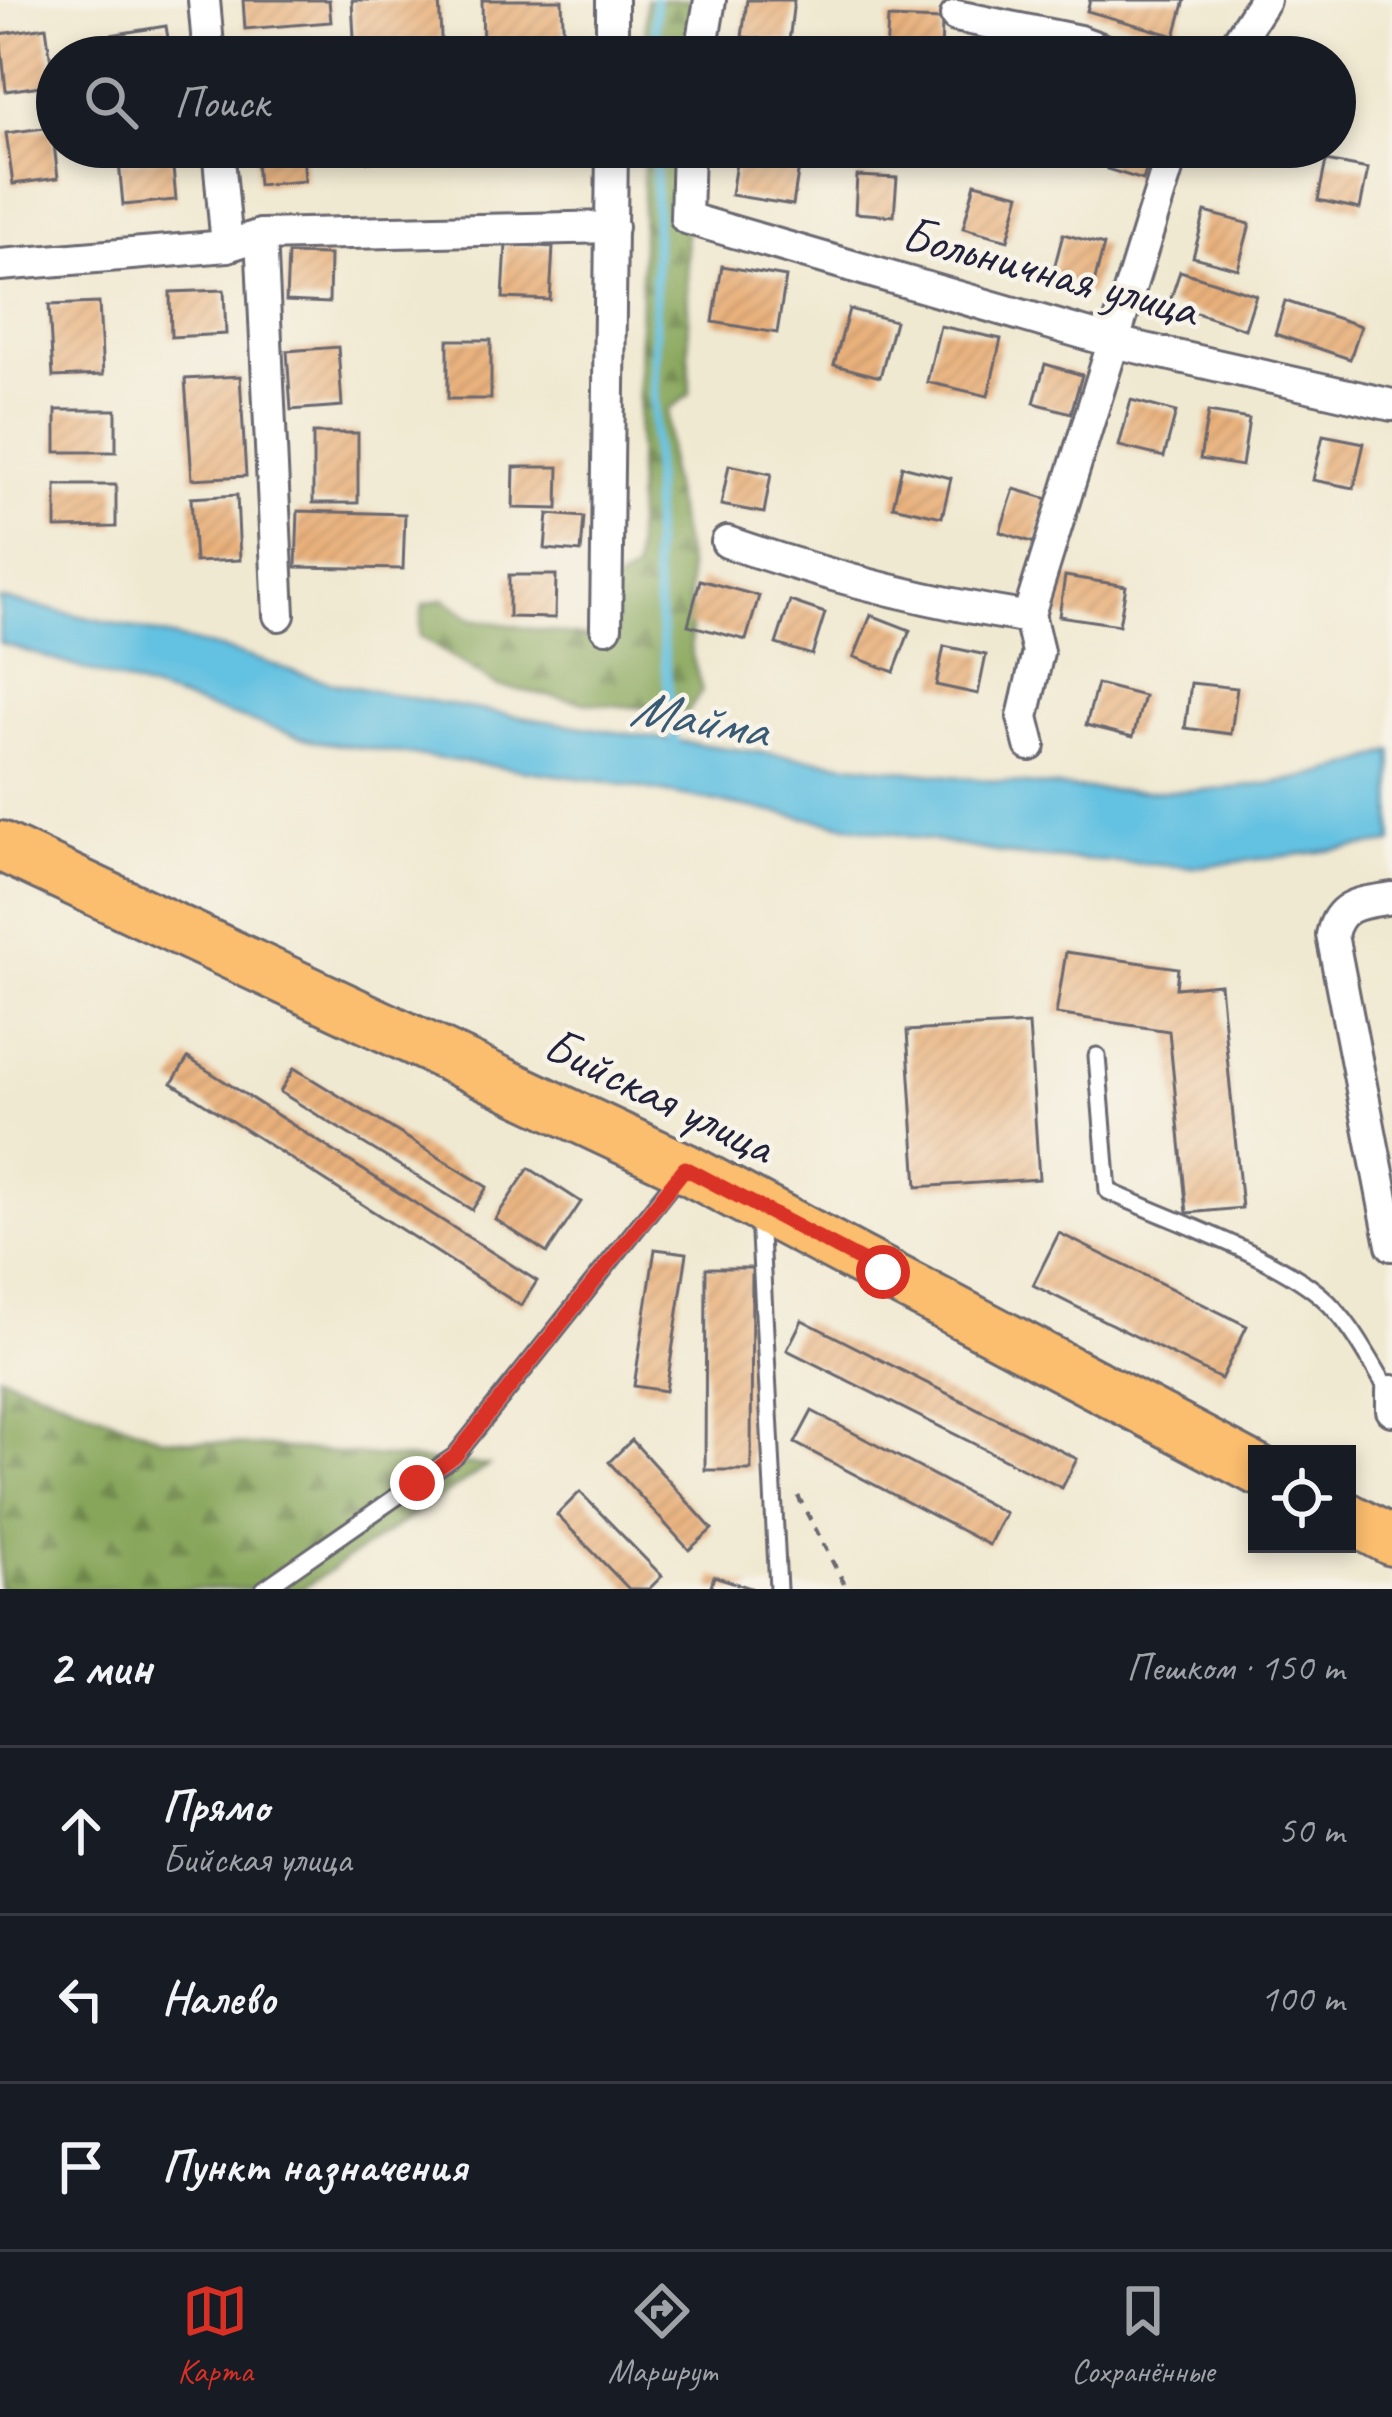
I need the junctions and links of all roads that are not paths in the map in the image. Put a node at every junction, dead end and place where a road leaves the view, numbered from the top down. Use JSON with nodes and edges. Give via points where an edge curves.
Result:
{"nodes":[{"id":1,"x":204,"y":0,"type":"edge"},
{"id":2,"x":612,"y":0,"type":"edge"},
{"id":3,"x":710,"y":0,"type":"edge"},
{"id":4,"x":1264,"y":0,"type":"edge"},
{"id":5,"x":956,"y":16,"type":"dead end"},
{"id":6,"x":207,"y":36,"type":"edge"},
{"id":7,"x":612,"y":36,"type":"edge"},
{"id":8,"x":704,"y":36,"type":"edge"},
{"id":9,"x":1058,"y":36,"type":"edge"},
{"id":10,"x":1241,"y":36,"type":"edge"},
{"id":11,"x":220,"y":168,"type":"edge"},
{"id":12,"x":612,"y":168,"type":"edge"},
{"id":13,"x":687,"y":168,"type":"edge"},
{"id":14,"x":1168,"y":168,"type":"edge"},
{"id":15,"x":613,"y":227,"type":"junction"},
{"id":16,"x":261,"y":235,"type":"junction"},
{"id":17,"x":227,"y":246,"type":"junction"},
{"id":18,"x":0,"y":265,"type":"edge"},
{"id":19,"x":1114,"y":342,"type":"junction"},
{"id":20,"x":1392,"y":405,"type":"edge"},
{"id":21,"x":727,"y":542,"type":"dead end"},
{"id":22,"x":279,"y":615,"type":"dead end"},
{"id":23,"x":1030,"y":618,"type":"junction"},
{"id":24,"x":606,"y":627,"type":"dead end"},
{"id":25,"x":1030,"y":746,"type":"dead end"},
{"id":26,"x":0,"y":846,"type":"edge"},
{"id":27,"x":1392,"y":898,"type":"edge"},
{"id":28,"x":1097,"y":1056,"type":"dead end"},
{"id":29,"x":685,"y":1168,"type":"junction"},
{"id":30,"x":758,"y":1206,"type":"junction"},
{"id":31,"x":1392,"y":1245,"type":"edge"},
{"id":32,"x":1391,"y":1393,"type":"edge"},
{"id":33,"x":1392,"y":1410,"type":"edge"},
{"id":34,"x":1248,"y":1465,"type":"edge"},
{"id":35,"x":1356,"y":1522,"type":"edge"},
{"id":36,"x":1392,"y":1541,"type":"edge"},
{"id":37,"x":264,"y":1589,"type":"edge"},
{"id":38,"x":778,"y":1589,"type":"edge"}],
"edges":[{"from":1,"to":6,"type":"street"},
{"from":2,"to":7,"type":"street"},
{"from":3,"to":8,"type":"street"},
{"from":4,"to":10,"type":"street"},
{"from":5,"to":9,"type":"street"},
{"from":11,"to":17,"type":"street"},
{"from":12,"to":15,"type":"street"},
{"from":13,"to":19,"type":"street","name":"Больничная улица","via":[[686,218]]},
{"from":14,"to":19,"type":"street"},
{"from":15,"to":16,"type":"street"},
{"from":15,"to":24,"type":"street"},
{"from":16,"to":17,"type":"street"},
{"from":16,"to":22,"type":"street"},
{"from":17,"to":18,"type":"street"},
{"from":19,"to":20,"type":"street","name":"Больничная улица"},
{"from":19,"to":23,"type":"street"},
{"from":21,"to":23,"type":"street","via":[[962,608]]},
{"from":23,"to":25,"type":"street","via":[[1038,652],[1023,717]]},
{"from":26,"to":29,"type":"main road","name":"Бийская улица"},
{"from":27,"to":31,"type":"street","via":[[1349,905],[1332,935]]},
{"from":28,"to":32,"type":"lane","via":[[1108,1191],[1320,1295]]},
{"from":29,"to":30,"type":"main road","name":"Бийская улица"},
{"from":29,"to":37,"type":"lane","via":[[455,1456]]},
{"from":30,"to":34,"type":"main road","name":"Бийская улица"},
{"from":30,"to":38,"type":"lane"},
{"from":32,"to":33,"type":"street"},
{"from":35,"to":36,"type":"main road"}]}
